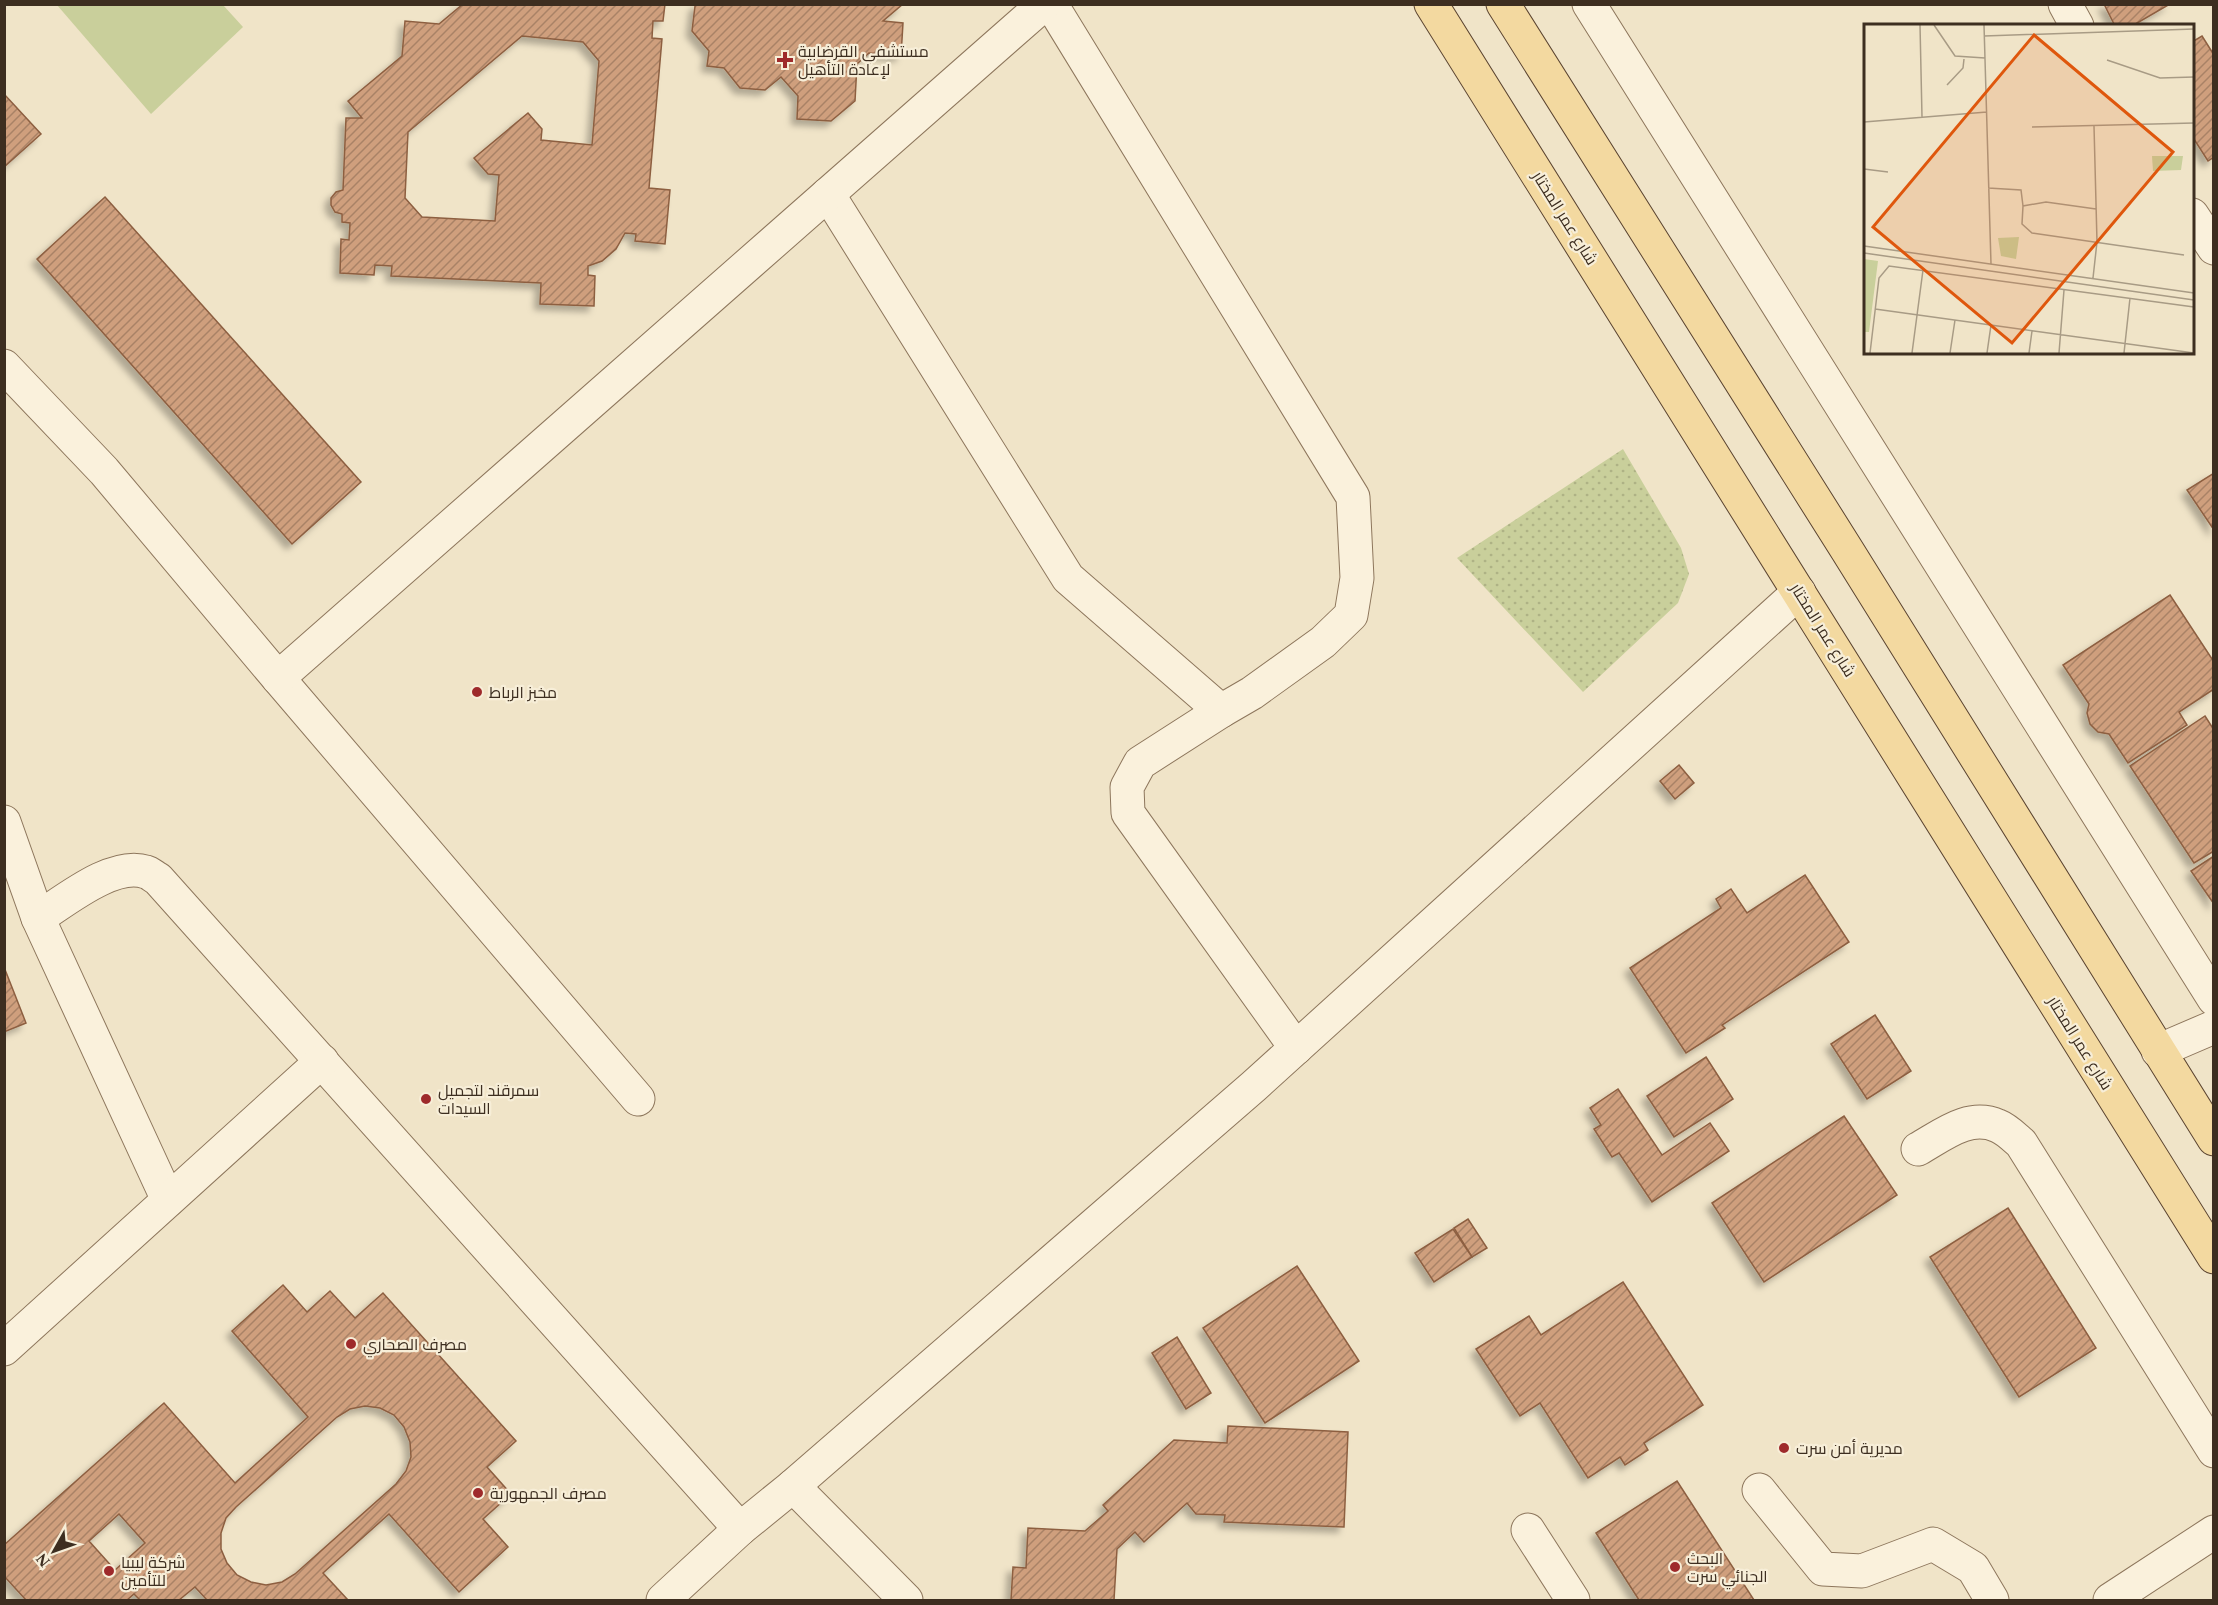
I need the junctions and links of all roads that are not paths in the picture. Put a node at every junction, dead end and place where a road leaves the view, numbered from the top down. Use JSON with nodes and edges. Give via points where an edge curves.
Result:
{"nodes":[{"id":1,"x":1044,"y":4,"type":"edge"},
{"id":2,"x":1051,"y":4,"type":"edge"},
{"id":3,"x":1431,"y":4,"type":"edge"},
{"id":4,"x":1503,"y":4,"type":"edge"},
{"id":5,"x":1589,"y":4,"type":"edge"},
{"id":6,"x":2065,"y":4,"type":"edge"},
{"id":7,"x":2077,"y":24,"type":"edge"},
{"id":8,"x":828,"y":195,"type":"junction"},
{"id":9,"x":2194,"y":217,"type":"edge"},
{"id":10,"x":2214,"y":248,"type":"edge"},
{"id":11,"x":4,"y":366,"type":"edge"},
{"id":12,"x":1799,"y":592,"type":"junction"},
{"id":13,"x":278,"y":678,"type":"junction"},
{"id":14,"x":1221,"y":711,"type":"junction"},
{"id":15,"x":4,"y":822,"type":"edge"},
{"id":16,"x":38,"y":918,"type":"junction"},
{"id":17,"x":2214,"y":999,"type":"edge"},
{"id":18,"x":2214,"y":1027,"type":"edge"},
{"id":19,"x":1296,"y":1048,"type":"junction"},
{"id":20,"x":2158,"y":1051,"type":"junction"},
{"id":21,"x":322,"y":1061,"type":"junction"},
{"id":22,"x":638,"y":1099,"type":"dead end"},
{"id":23,"x":2214,"y":1139,"type":"edge"},
{"id":24,"x":1918,"y":1149,"type":"dead end"},
{"id":25,"x":168,"y":1200,"type":"junction"},
{"id":26,"x":2214,"y":1257,"type":"edge"},
{"id":27,"x":4,"y":1349,"type":"edge"},
{"id":28,"x":2214,"y":1451,"type":"edge"},
{"id":29,"x":793,"y":1486,"type":"junction"},
{"id":30,"x":1759,"y":1490,"type":"dead end"},
{"id":31,"x":740,"y":1529,"type":"junction"},
{"id":32,"x":1528,"y":1530,"type":"dead end"},
{"id":33,"x":2214,"y":1532,"type":"edge"},
{"id":34,"x":663,"y":1600,"type":"edge"},
{"id":35,"x":906,"y":1600,"type":"edge"},
{"id":36,"x":1573,"y":1600,"type":"edge"},
{"id":37,"x":1992,"y":1600,"type":"edge"},
{"id":38,"x":2110,"y":1600,"type":"edge"}],
"edges":[{"from":1,"to":8,"type":"street"},
{"from":2,"to":14,"type":"street","via":[[1353,497],[1357,578],[1351,615],[1323,642]]},
{"from":3,"to":12,"type":"main road","name":"شارع عمر المختار"},
{"from":4,"to":20,"type":"main road"},
{"from":5,"to":17,"type":"street"},
{"from":6,"to":7,"type":"street"},
{"from":8,"to":13,"type":"street"},
{"from":8,"to":14,"type":"street","via":[[1068,578]]},
{"from":9,"to":10,"type":"street"},
{"from":11,"to":13,"type":"street","via":[[104,471]]},
{"from":12,"to":19,"type":"street"},
{"from":12,"to":26,"type":"main road","name":"شارع عمر المختار"},
{"from":13,"to":22,"type":"street"},
{"from":14,"to":19,"type":"street","via":[[1140,763],[1126,787],[1128,813]]},
{"from":15,"to":16,"type":"street"},
{"from":16,"to":21,"type":"street","via":[[108,876],[121,871],[146,872],[158,879]]},
{"from":16,"to":25,"type":"street"},
{"from":18,"to":20,"type":"street"},
{"from":19,"to":29,"type":"street"},
{"from":20,"to":23,"type":"main road"},
{"from":21,"to":25,"type":"street"},
{"from":21,"to":31,"type":"street"},
{"from":24,"to":28,"type":"street","via":[[1976,1120],[1999,1126],[2021,1143]]},
{"from":25,"to":27,"type":"street"},
{"from":29,"to":31,"type":"street"},
{"from":29,"to":35,"type":"street"},
{"from":30,"to":37,"type":"street","via":[[1823,1569],[1862,1571],[1933,1544],[1973,1568]]},
{"from":31,"to":34,"type":"street"},
{"from":32,"to":36,"type":"street"},
{"from":33,"to":38,"type":"street"}]}
